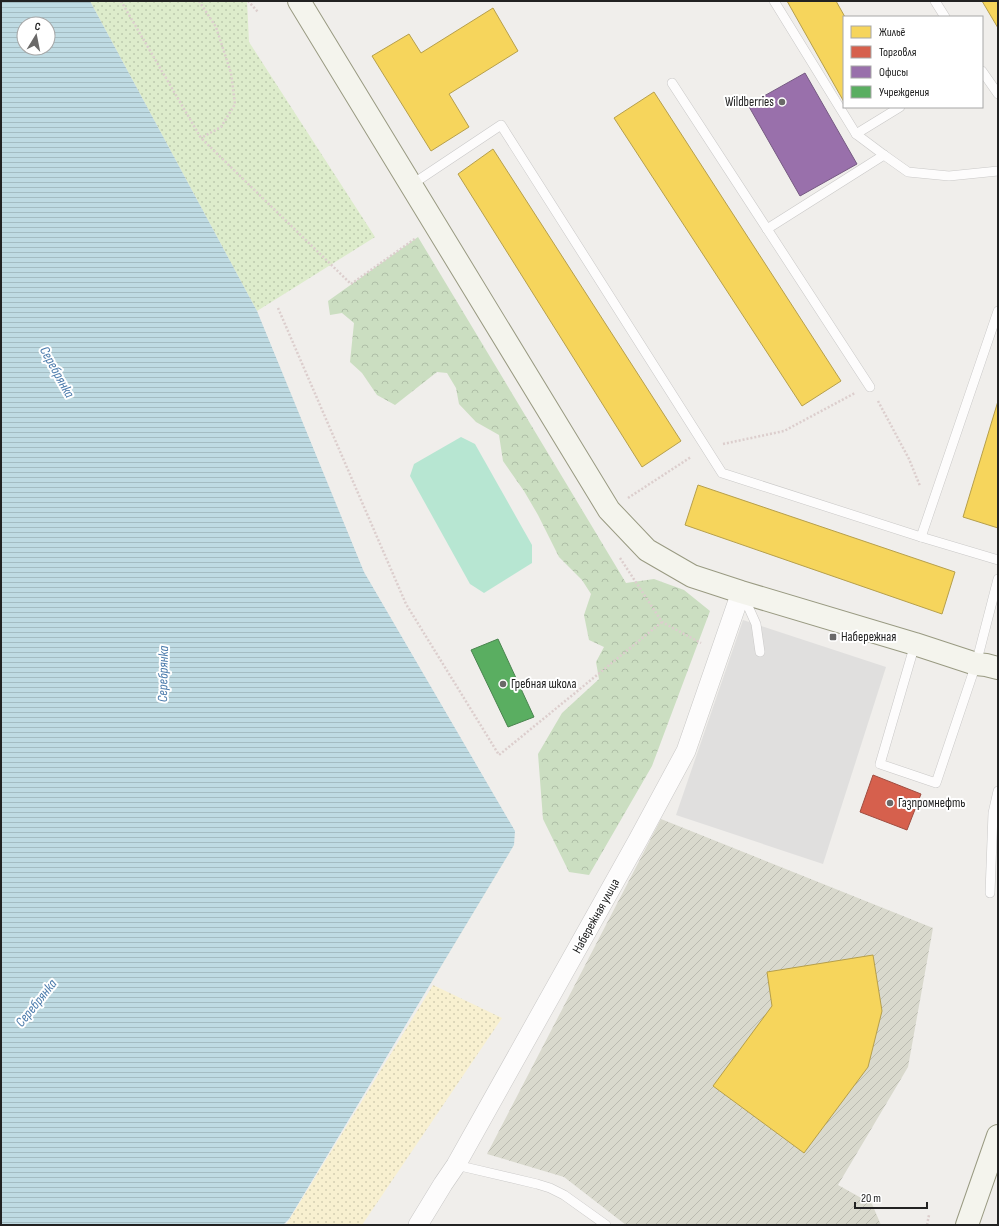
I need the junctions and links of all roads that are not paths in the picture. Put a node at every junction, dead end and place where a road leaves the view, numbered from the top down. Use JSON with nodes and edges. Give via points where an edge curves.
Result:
{"nodes":[{"id":1,"x":298,"y":1,"type":"edge"},
{"id":2,"x":774,"y":1,"type":"edge"},
{"id":3,"x":935,"y":1,"type":"edge"},
{"id":4,"x":945,"y":16,"type":"edge"},
{"id":5,"x":983,"y":72,"type":"edge"},
{"id":6,"x":672,"y":83,"type":"dead end"},
{"id":7,"x":998,"y":94,"type":"edge"},
{"id":8,"x":898,"y":108,"type":"edge"},
{"id":9,"x":856,"y":134,"type":"junction"},
{"id":10,"x":884,"y":155,"type":"junction"},
{"id":11,"x":998,"y":171,"type":"edge"},
{"id":12,"x":411,"y":185,"type":"junction"},
{"id":13,"x":767,"y":228,"type":"junction"},
{"id":14,"x":998,"y":311,"type":"edge"},
{"id":15,"x":870,"y":386,"type":"road end"},
{"id":16,"x":921,"y":537,"type":"junction"},
{"id":17,"x":998,"y":560,"type":"edge"},
{"id":18,"x":998,"y":579,"type":"edge"},
{"id":19,"x":741,"y":592,"type":"junction"},
{"id":20,"x":915,"y":644,"type":"junction"},
{"id":21,"x":760,"y":652,"type":"dead end"},
{"id":22,"x":976,"y":664,"type":"junction"},
{"id":23,"x":998,"y":668,"type":"edge"},
{"id":24,"x":998,"y":791,"type":"edge"},
{"id":25,"x":990,"y":893,"type":"dead end"},
{"id":26,"x":998,"y":1136,"type":"edge"},
{"id":27,"x":456,"y":1164,"type":"junction"},
{"id":28,"x":418,"y":1225,"type":"edge"},
{"id":29,"x":606,"y":1225,"type":"edge"},
{"id":30,"x":967,"y":1225,"type":"edge"}],
"edges":[{"from":1,"to":12,"type":"street"},
{"from":2,"to":9,"type":"lane"},
{"from":3,"to":4,"type":"lane"},
{"from":5,"to":7,"type":"lane"},
{"from":6,"to":13,"type":"lane"},
{"from":8,"to":9,"type":"lane"},
{"from":9,"to":10,"type":"lane"},
{"from":10,"to":11,"type":"lane","via":[[908,172],[949,176]]},
{"from":10,"to":13,"type":"lane"},
{"from":12,"to":16,"type":"lane","via":[[501,125],[722,473]]},
{"from":12,"to":19,"type":"street","via":[[608,510],[647,550],[692,576]]},
{"from":13,"to":15,"type":"lane"},
{"from":14,"to":16,"type":"lane"},
{"from":16,"to":17,"type":"lane"},
{"from":18,"to":22,"type":"lane"},
{"from":19,"to":20,"type":"street"},
{"from":19,"to":21,"type":"lane","via":[[756,624]]},
{"from":19,"to":27,"type":"street","name":"Набережная улица","via":[[686,751]]},
{"from":20,"to":22,"type":"street"},
{"from":20,"to":22,"type":"lane","via":[[880,764],[936,783]]},
{"from":22,"to":23,"type":"street"},
{"from":24,"to":25,"type":"lane","via":[[992,813]]},
{"from":26,"to":30,"type":"street"},
{"from":27,"to":28,"type":"street","name":"Набережная улица"},
{"from":27,"to":29,"type":"lane","via":[[550,1188]]}]}
